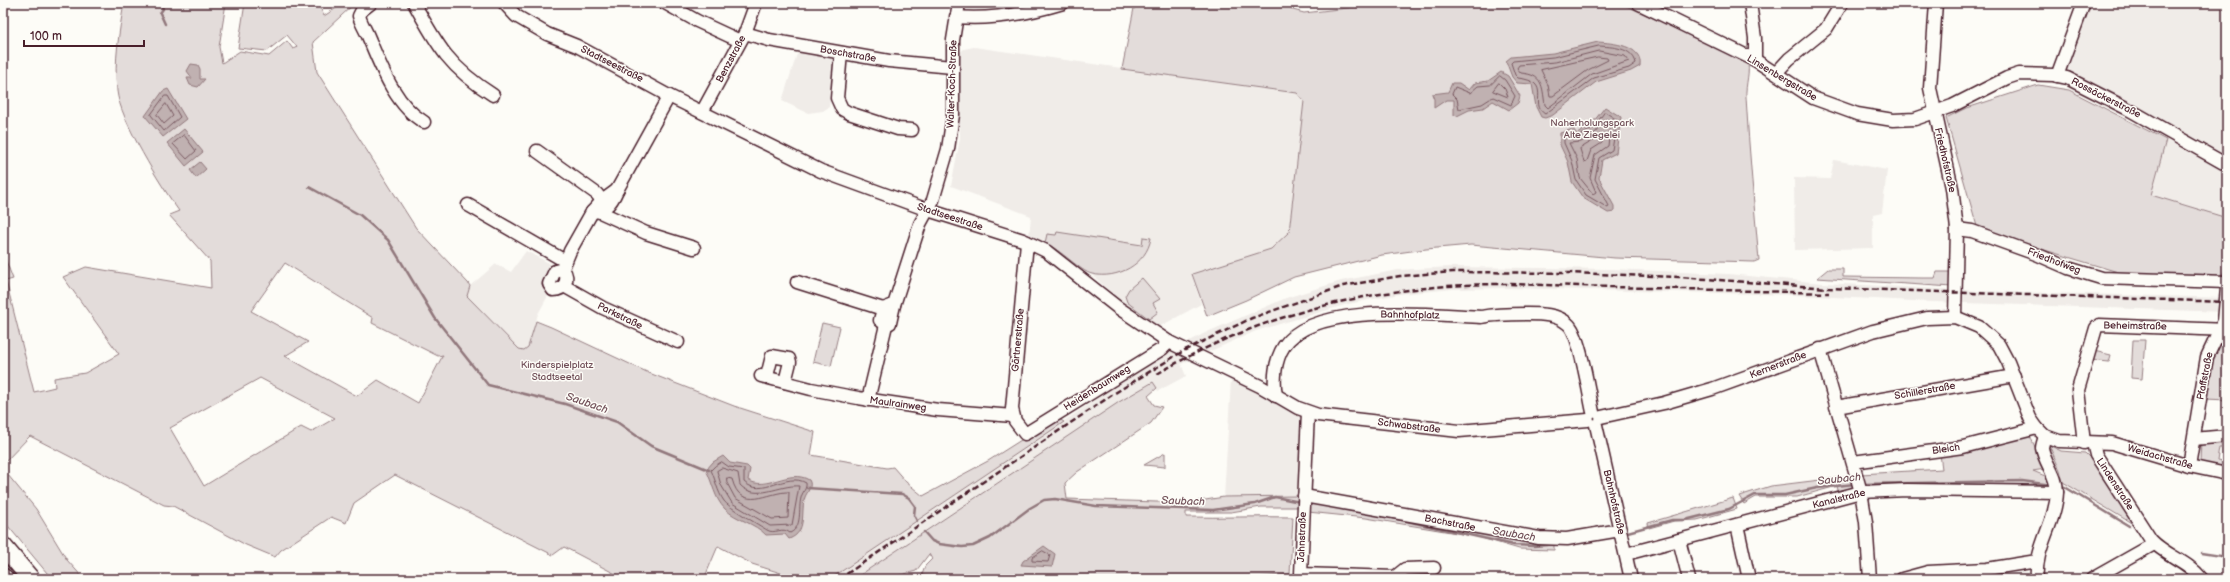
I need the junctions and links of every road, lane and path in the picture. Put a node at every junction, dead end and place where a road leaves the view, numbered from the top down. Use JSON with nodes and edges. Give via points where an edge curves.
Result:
{"nodes":[{"id":1,"x":371,"y":3,"type":"edge"},
{"id":2,"x":414,"y":3,"type":"edge"},
{"id":3,"x":504,"y":3,"type":"edge"},
{"id":4,"x":665,"y":3,"type":"edge"},
{"id":5,"x":756,"y":3,"type":"edge"},
{"id":6,"x":959,"y":3,"type":"edge"},
{"id":7,"x":1063,"y":3,"type":"edge"},
{"id":8,"x":1638,"y":3,"type":"edge"},
{"id":9,"x":1750,"y":3,"type":"edge"},
{"id":10,"x":1842,"y":3,"type":"edge"},
{"id":11,"x":1936,"y":3,"type":"edge"},
{"id":12,"x":2084,"y":3,"type":"edge"},
{"id":13,"x":956,"y":17,"type":"junction"},
{"id":14,"x":743,"y":37,"type":"junction"},
{"id":15,"x":841,"y":53,"type":"junction"},
{"id":16,"x":1755,"y":60,"type":"junction"},
{"id":17,"x":952,"y":67,"type":"junction"},
{"id":18,"x":1776,"y":73,"type":"junction"},
{"id":19,"x":2057,"y":76,"type":"junction"},
{"id":20,"x":493,"y":95,"type":"dead end"},
{"id":21,"x":669,"y":96,"type":"junction"},
{"id":22,"x":702,"y":112,"type":"junction"},
{"id":23,"x":1934,"y":112,"type":"junction"},
{"id":24,"x":424,"y":122,"type":"dead end"},
{"id":25,"x":912,"y":130,"type":"dead end"},
{"id":26,"x":537,"y":152,"type":"dead end"},
{"id":27,"x":2227,"y":165,"type":"edge"},
{"id":28,"x":468,"y":205,"type":"dead end"},
{"id":29,"x":598,"y":208,"type":"junction"},
{"id":30,"x":928,"y":210,"type":"junction"},
{"id":31,"x":1956,"y":229,"type":"junction"},
{"id":32,"x":1027,"y":242,"type":"junction"},
{"id":33,"x":694,"y":248,"type":"dead end"},
{"id":34,"x":564,"y":265,"type":"junction"},
{"id":35,"x":797,"y":282,"type":"dead end"},
{"id":36,"x":2227,"y":282,"type":"edge"},
{"id":37,"x":2227,"y":288,"type":"edge"},
{"id":38,"x":888,"y":307,"type":"junction"},
{"id":39,"x":1955,"y":317,"type":"junction"},
{"id":40,"x":1569,"y":324,"type":"joint"},
{"id":41,"x":2224,"y":330,"type":"edge"},
{"id":42,"x":678,"y":342,"type":"dead end"},
{"id":43,"x":1169,"y":342,"type":"junction"},
{"id":44,"x":1820,"y":349,"type":"junction"},
{"id":45,"x":1275,"y":371,"type":"junction"},
{"id":46,"x":2014,"y":376,"type":"junction"},
{"id":47,"x":1239,"y":377,"type":"joint"},
{"id":48,"x":785,"y":382,"type":"junction"},
{"id":49,"x":1260,"y":386,"type":"junction"},
{"id":50,"x":1276,"y":396,"type":"junction"},
{"id":51,"x":868,"y":400,"type":"junction"},
{"id":52,"x":1836,"y":407,"type":"junction"},
{"id":53,"x":1308,"y":412,"type":"junction"},
{"id":54,"x":1013,"y":416,"type":"junction"},
{"id":55,"x":1594,"y":419,"type":"junction"},
{"id":56,"x":2041,"y":432,"type":"junction"},
{"id":57,"x":2227,"y":436,"type":"edge"},
{"id":58,"x":2194,"y":439,"type":"junction"},
{"id":59,"x":2089,"y":443,"type":"junction"},
{"id":60,"x":1853,"y":462,"type":"junction"},
{"id":61,"x":2192,"y":467,"type":"junction"},
{"id":62,"x":2227,"y":474,"type":"edge"},
{"id":63,"x":2056,"y":486,"type":"junction"},
{"id":64,"x":1860,"y":490,"type":"junction"},
{"id":65,"x":1303,"y":501,"type":"junction"},
{"id":66,"x":1737,"y":525,"type":"junction"},
{"id":67,"x":1620,"y":530,"type":"junction"},
{"id":68,"x":1679,"y":540,"type":"junction"},
{"id":69,"x":2154,"y":544,"type":"junction"},
{"id":70,"x":3,"y":546,"type":"edge"},
{"id":71,"x":1626,"y":554,"type":"junction"},
{"id":72,"x":2037,"y":561,"type":"junction"},
{"id":73,"x":1434,"y":568,"type":"dead end"},
{"id":74,"x":31,"y":579,"type":"edge"},
{"id":75,"x":1632,"y":579,"type":"edge"},
{"id":76,"x":1689,"y":579,"type":"edge"},
{"id":77,"x":1749,"y":579,"type":"edge"},
{"id":78,"x":1870,"y":579,"type":"edge"},
{"id":79,"x":1902,"y":579,"type":"edge"},
{"id":80,"x":2036,"y":579,"type":"edge"},
{"id":81,"x":2092,"y":579,"type":"edge"},
{"id":82,"x":2202,"y":579,"type":"edge"}],
"edges":[{"from":1,"to":24,"type":"street","via":[[359,16],[373,52],[387,80],[408,110]]},
{"from":2,"to":20,"type":"street","via":[[448,59],[467,78]]},
{"from":3,"to":21,"type":"street","name":"Stadtseestraße","via":[[516,16],[529,24],[577,46]]},
{"from":4,"to":14,"type":"street","name":"Boschstraße","via":[[697,21]]},
{"from":5,"to":14,"type":"street","name":"Benzstraße"},
{"from":6,"to":13,"type":"street","name":"Walter-Koch-Straße"},
{"from":7,"to":13,"type":"street","via":[[1028,11]]},
{"from":8,"to":16,"type":"street","name":"Linsenbergstraße"},
{"from":9,"to":16,"type":"street"},
{"from":10,"to":18,"type":"street","via":[[1826,30],[1789,59]]},
{"from":11,"to":23,"type":"street","name":"Friedhofstraße","via":[[1930,88]]},
{"from":12,"to":19,"type":"street"},
{"from":13,"to":17,"type":"street","name":"Walter-Koch-Straße"},
{"from":14,"to":15,"type":"street","name":"Boschstraße"},
{"from":14,"to":22,"type":"street","name":"Benzstraße"},
{"from":15,"to":17,"type":"street","name":"Boschstraße","via":[[919,65]]},
{"from":15,"to":25,"type":"street","via":[[836,98],[842,109],[898,129]]},
{"from":16,"to":18,"type":"street","name":"Linsenbergstraße"},
{"from":17,"to":30,"type":"street","name":"Walter-Koch-Straße","via":[[951,138]]},
{"from":18,"to":23,"type":"street","name":"Linsenbergstraße","via":[[1813,98],[1857,114],[1906,120]]},
{"from":19,"to":23,"type":"street","name":"Rossäckerstraße","via":[[2019,74]]},
{"from":19,"to":27,"type":"street","name":"Rossäckerstraße","via":[[2067,78],[2128,109]]},
{"from":21,"to":22,"type":"street","name":"Stadtseestraße"},
{"from":21,"to":29,"type":"street","via":[[613,201]]},
{"from":22,"to":30,"type":"street","name":"Stadtseestraße","via":[[821,171]]},
{"from":23,"to":31,"type":"street","name":"Friedhofstraße","via":[[1952,188]]},
{"from":26,"to":29,"type":"street","via":[[597,194]]},
{"from":28,"to":34,"type":"street"},
{"from":29,"to":33,"type":"street","via":[[646,233]]},
{"from":29,"to":34,"type":"street"},
{"from":30,"to":32,"type":"street","name":"Stadtseestraße"},
{"from":30,"to":38,"type":"street","name":"Walter-Koch-Straße","via":[[920,224]]},
{"from":31,"to":36,"type":"street","name":"Friedhofweg","via":[[1972,231],[2101,278]]},
{"from":31,"to":39,"type":"street","name":"Friedhofstraße"},
{"from":32,"to":43,"type":"street","name":"Stadtseestraße","via":[[1057,258],[1117,307]]},
{"from":32,"to":54,"type":"street","name":"Gärtnerstraße"},
{"from":34,"to":42,"type":"street","name":"Parkstraße","via":[[555,271],[549,284],[553,290],[560,290],[564,286],[603,308]]},
{"from":35,"to":38,"type":"street"},
{"from":37,"to":41,"type":"street","name":"Pfaffstraße"},
{"from":38,"to":51,"type":"street","via":[[880,320],[886,325]]},
{"from":39,"to":44,"type":"street","name":"Kernerstraße","via":[[1926,318],[1893,325]]},
{"from":39,"to":46,"type":"street","via":[[1979,327],[1991,336],[2004,353]]},
{"from":40,"to":45,"type":"street","name":"Bahnhofplatz","via":[[1546,314],[1494,314],[1481,317],[1390,313],[1340,318],[1300,331],[1289,340],[1280,353]]},
{"from":40,"to":55,"type":"street","name":"Bahnhofstraße","via":[[1578,344]]},
{"from":41,"to":58,"type":"street","name":"Pfaffstraße","via":[[2208,356]]},
{"from":41,"to":59,"type":"street","name":"Beheimstraße","via":[[2099,325],[2078,390]]},
{"from":43,"to":47,"type":"street","name":"Stadtseestraße"},
{"from":43,"to":54,"type":"street","name":"Heidenbaumweg","via":[[1162,349],[1025,434]]},
{"from":44,"to":52,"type":"street"},
{"from":44,"to":55,"type":"street","name":"Kernerstraße","via":[[1712,389]]},
{"from":45,"to":49,"type":"street","name":"Bahnhofplatz"},
{"from":45,"to":50,"type":"street","name":"Bahnhofplatz"},
{"from":46,"to":52,"type":"street","name":"Schillerstraße"},
{"from":46,"to":56,"type":"street","via":[[2030,418]]},
{"from":47,"to":49,"type":"street","name":"Schwabstraße"},
{"from":48,"to":48,"type":"street","name":"Maulrainweg","via":[[764,376],[772,356],[790,359]]},
{"from":48,"to":51,"type":"street","name":"Maulrainweg"},
{"from":49,"to":50,"type":"street","name":"Schwabstraße"},
{"from":50,"to":53,"type":"street","name":"Schwabstraße"},
{"from":51,"to":54,"type":"street","name":"Maulrainweg","via":[[938,410]]},
{"from":52,"to":60,"type":"street"},
{"from":53,"to":55,"type":"street","name":"Schwabstraße","via":[[1460,431]]},
{"from":53,"to":65,"type":"street","name":"Jahnstraße"},
{"from":55,"to":67,"type":"street","name":"Bahnhofstraße"},
{"from":56,"to":59,"type":"street","via":[[2059,441]]},
{"from":56,"to":60,"type":"street","name":"Bleich","via":[[1963,447]]},
{"from":56,"to":63,"type":"street","via":[[2042,448]]},
{"from":57,"to":58,"type":"street"},
{"from":58,"to":61,"type":"street","name":"Pfaffstraße"},
{"from":59,"to":61,"type":"street","name":"Weidachstraße","via":[[2112,443]]},
{"from":59,"to":69,"type":"street","name":"Lindenstraße"},
{"from":60,"to":64,"type":"street"},
{"from":61,"to":62,"type":"street","name":"Weidachstraße"},
{"from":63,"to":64,"type":"street","name":"Kanalstraße"},
{"from":63,"to":72,"type":"street","via":[[2054,509]]},
{"from":64,"to":66,"type":"street","name":"Kanalstraße"},
{"from":64,"to":78,"type":"street","via":[[1866,522]]},
{"from":65,"to":67,"type":"street","name":"Bachstraße","via":[[1538,538],[1567,539]]},
{"from":65,"to":73,"type":"street","name":"Jahnstraße","via":[[1301,574],[1395,576],[1408,568]]},
{"from":66,"to":68,"type":"street","name":"Kanalstraße"},
{"from":66,"to":77,"type":"street"},
{"from":67,"to":71,"type":"street","name":"Bahnhofstraße"},
{"from":68,"to":71,"type":"street","name":"Kanalstraße"},
{"from":68,"to":76,"type":"street"},
{"from":69,"to":81,"type":"street"},
{"from":69,"to":82,"type":"street","name":"Lindenstraße","via":[[2188,565]]},
{"from":70,"to":74,"type":"highway"},
{"from":71,"to":75,"type":"street","name":"Bahnhofstraße"},
{"from":72,"to":79,"type":"street","via":[[1987,569],[1928,572]]},
{"from":72,"to":80,"type":"street"}]}
